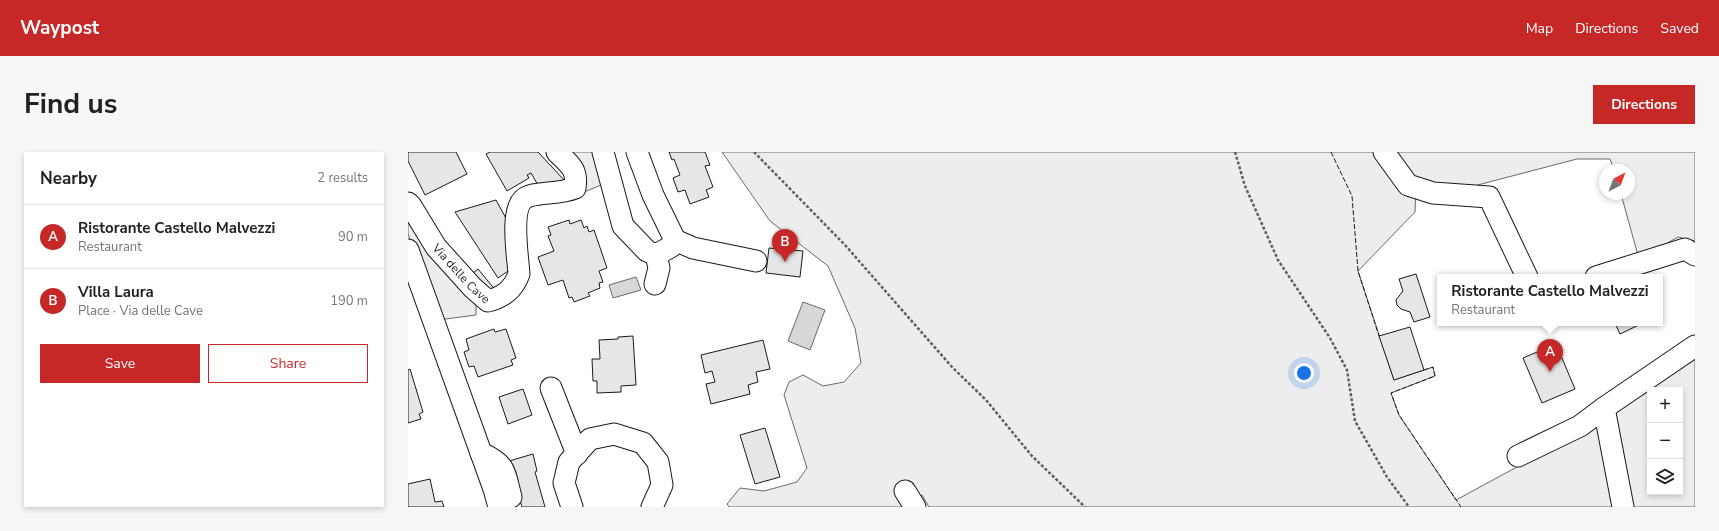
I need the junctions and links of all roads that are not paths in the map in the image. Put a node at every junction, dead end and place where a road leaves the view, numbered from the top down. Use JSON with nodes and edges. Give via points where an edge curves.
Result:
{"nodes":[{"id":1,"x":558,"y":152,"type":"edge"},
{"id":2,"x":603,"y":152,"type":"edge"},
{"id":3,"x":637,"y":152,"type":"edge"},
{"id":4,"x":1384,"y":152,"type":"edge"},
{"id":5,"x":408,"y":203,"type":"edge"},
{"id":6,"x":676,"y":240,"type":"junction"},
{"id":7,"x":408,"y":250,"type":"edge"},
{"id":8,"x":656,"y":255,"type":"junction"},
{"id":9,"x":1695,"y":256,"type":"edge"},
{"id":10,"x":756,"y":261,"type":"dead end"},
{"id":11,"x":1526,"y":274,"type":"edge"},
{"id":12,"x":1600,"y":274,"type":"edge"},
{"id":13,"x":655,"y":284,"type":"dead end"},
{"id":14,"x":1695,"y":346,"type":"edge"},
{"id":15,"x":551,"y":388,"type":"dead end"},
{"id":16,"x":1604,"y":408,"type":"junction"},
{"id":17,"x":577,"y":454,"type":"junction"},
{"id":18,"x":1518,"y":456,"type":"dead end"},
{"id":19,"x":485,"y":462,"type":"junction"},
{"id":20,"x":505,"y":502,"type":"edge"},
{"id":21,"x":486,"y":507,"type":"edge"},
{"id":22,"x":572,"y":507,"type":"edge"},
{"id":23,"x":652,"y":507,"type":"edge"},
{"id":24,"x":1623,"y":507,"type":"edge"}],
"edges":[{"from":1,"to":5,"type":"street","name":"Via delle Cave","via":[[575,170],[575,188],[565,192],[528,196],[521,201],[516,213],[519,274],[509,292],[498,298],[488,301],[473,288],[436,247]]},
{"from":2,"to":8,"type":"street","via":[[623,226],[647,251]]},
{"from":3,"to":6,"type":"street"},
{"from":4,"to":11,"type":"street","via":[[1408,185],[1433,193],[1489,198]]},
{"from":6,"to":8,"type":"street","via":[[672,246]]},
{"from":6,"to":10,"type":"street","via":[[694,248]]},
{"from":7,"to":19,"type":"street"},
{"from":8,"to":13,"type":"street","via":[[659,268]]},
{"from":9,"to":12,"type":"street","via":[[1685,249],[1618,262]]},
{"from":14,"to":16,"type":"street"},
{"from":15,"to":17,"type":"street"},
{"from":16,"to":18,"type":"street","via":[[1580,426]]},
{"from":16,"to":24,"type":"street"},
{"from":17,"to":22,"type":"street","via":[[569,462],[564,484]]},
{"from":17,"to":23,"type":"street","via":[[590,439],[614,434],[643,443],[658,462],[662,486]]},
{"from":19,"to":20,"type":"street","via":[[497,460],[503,468]]},
{"from":19,"to":21,"type":"street","via":[[483,483]]}]}
